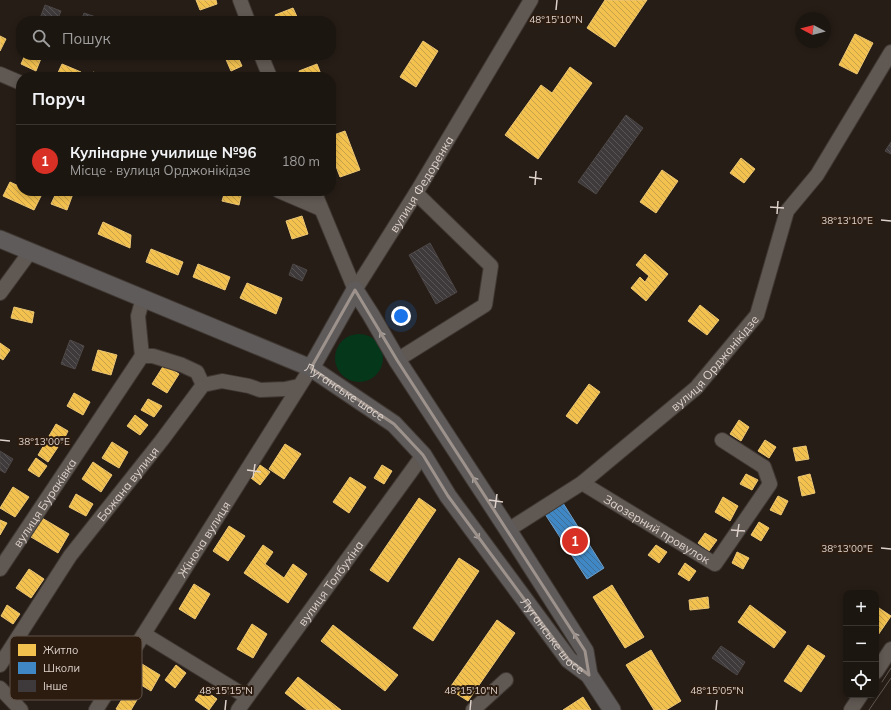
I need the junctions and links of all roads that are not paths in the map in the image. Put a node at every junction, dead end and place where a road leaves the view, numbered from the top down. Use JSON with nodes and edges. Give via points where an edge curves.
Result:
{"nodes":[{"id":1,"x":240,"y":0,"type":"edge"},
{"id":2,"x":532,"y":0,"type":"edge"},
{"id":3,"x":246,"y":16,"type":"edge"},
{"id":4,"x":891,"y":52,"type":"edge"},
{"id":5,"x":263,"y":60,"type":"edge"},
{"id":6,"x":268,"y":72,"type":"edge"},
{"id":7,"x":0,"y":74,"type":"edge"},
{"id":8,"x":16,"y":81,"type":"edge"},
{"id":9,"x":416,"y":192,"type":"junction"},
{"id":10,"x":291,"y":196,"type":"edge"},
{"id":11,"x":316,"y":196,"type":"edge"},
{"id":12,"x":321,"y":209,"type":"junction"},
{"id":13,"x":0,"y":239,"type":"edge"},
{"id":14,"x":30,"y":252,"type":"junction"},
{"id":15,"x":355,"y":290,"type":"junction"},
{"id":16,"x":0,"y":293,"type":"edge"},
{"id":17,"x":143,"y":298,"type":"junction"},
{"id":18,"x":142,"y":356,"type":"junction"},
{"id":19,"x":396,"y":360,"type":"junction"},
{"id":20,"x":311,"y":368,"type":"junction"},
{"id":21,"x":203,"y":385,"type":"junction"},
{"id":22,"x":299,"y":386,"type":"junction"},
{"id":23,"x":722,"y":440,"type":"dead end"},
{"id":24,"x":423,"y":455,"type":"junction"},
{"id":25,"x":582,"y":483,"type":"junction"},
{"id":26,"x":508,"y":530,"type":"junction"},
{"id":27,"x":0,"y":569,"type":"edge"},
{"id":28,"x":144,"y":634,"type":"junction"},
{"id":29,"x":19,"y":636,"type":"edge"},
{"id":30,"x":142,"y":637,"type":"edge"},
{"id":31,"x":10,"y":649,"type":"edge"},
{"id":32,"x":891,"y":649,"type":"edge"},
{"id":33,"x":0,"y":665,"type":"edge"},
{"id":34,"x":879,"y":667,"type":"edge"},
{"id":35,"x":589,"y":675,"type":"junction"},
{"id":36,"x":506,"y":680,"type":"dead end"},
{"id":37,"x":0,"y":688,"type":"edge"},
{"id":38,"x":247,"y":697,"type":"junction"},
{"id":39,"x":10,"y":698,"type":"edge"},
{"id":40,"x":859,"y":698,"type":"edge"},
{"id":41,"x":11,"y":700,"type":"edge"},
{"id":42,"x":102,"y":700,"type":"edge"},
{"id":43,"x":21,"y":710,"type":"edge"},
{"id":44,"x":96,"y":710,"type":"edge"},
{"id":45,"x":238,"y":710,"type":"edge"},
{"id":46,"x":473,"y":710,"type":"edge"},
{"id":47,"x":612,"y":710,"type":"edge"},
{"id":48,"x":852,"y":710,"type":"edge"}],
"edges":[{"from":1,"to":3,"type":"street"},
{"from":2,"to":9,"type":"street","name":"вулиця Федоренка"},
{"from":4,"to":25,"type":"street","name":"вулиця Орджонікідзе","via":[[817,176],[787,211],[757,315],[696,388]]},
{"from":5,"to":6,"type":"street"},
{"from":7,"to":8,"type":"street"},
{"from":9,"to":15,"type":"street","name":"вулиця Федоренка"},
{"from":9,"to":19,"type":"street","via":[[491,266],[485,305]]},
{"from":10,"to":12,"type":"street"},
{"from":11,"to":12,"type":"street"},
{"from":12,"to":15,"type":"street"},
{"from":13,"to":14,"type":"main road","name":"Луганське шосе"},
{"from":14,"to":16,"type":"street"},
{"from":14,"to":17,"type":"main road","name":"Луганське шосе"},
{"from":19,"to":15,"type":"main road","name":"Луганське шосе","one_way":true},
{"from":15,"to":20,"type":"main road","name":"вулиця Федоренка"},
{"from":17,"to":18,"type":"street","via":[[138,316]]},
{"from":17,"to":20,"type":"main road","name":"Луганське шосе"},
{"from":18,"to":21,"type":"street","via":[[153,356],[197,372]]},
{"from":18,"to":27,"type":"street","name":"вулиця Бураківка"},
{"from":26,"to":19,"type":"main road","name":"Луганське шосе","one_way":true},
{"from":20,"to":22,"type":"street","name":"Жіноча вулиця"},
{"from":20,"to":24,"type":"main road","name":"Луганське шосе","via":[[394,424]]},
{"from":21,"to":22,"type":"street","via":[[222,381],[260,390]]},
{"from":21,"to":29,"type":"street","name":"Бажана вулиця","via":[[70,556]]},
{"from":22,"to":28,"type":"street","name":"Жіноча вулиця"},
{"from":23,"to":25,"type":"street","name":"Заозерний провулок","via":[[764,467],[770,484],[715,564]]},
{"from":24,"to":35,"type":"main road","name":"Луганське шосе","one_way":true,"via":[[448,496],[569,660]]},
{"from":24,"to":38,"type":"street","name":"вулиця Толбухіна"},
{"from":25,"to":26,"type":"street","name":"вулиця Орджонікідзе"},
{"from":35,"to":26,"type":"main road","name":"Луганське шосе","one_way":true,"via":[[585,651]]},
{"from":28,"to":30,"type":"street","name":"Жіноча вулиця"},
{"from":28,"to":38,"type":"street"},
{"from":31,"to":33,"type":"street","name":"Бажана вулиця"},
{"from":32,"to":34,"type":"street"},
{"from":35,"to":47,"type":"main road","name":"Луганське шосе"},
{"from":36,"to":46,"type":"street"},
{"from":37,"to":39,"type":"street"},
{"from":38,"to":45,"type":"street","name":"вулиця Толбухіна"},
{"from":40,"to":48,"type":"street"},
{"from":41,"to":43,"type":"street"},
{"from":42,"to":44,"type":"street","name":"Жіноча вулиця"}]}
